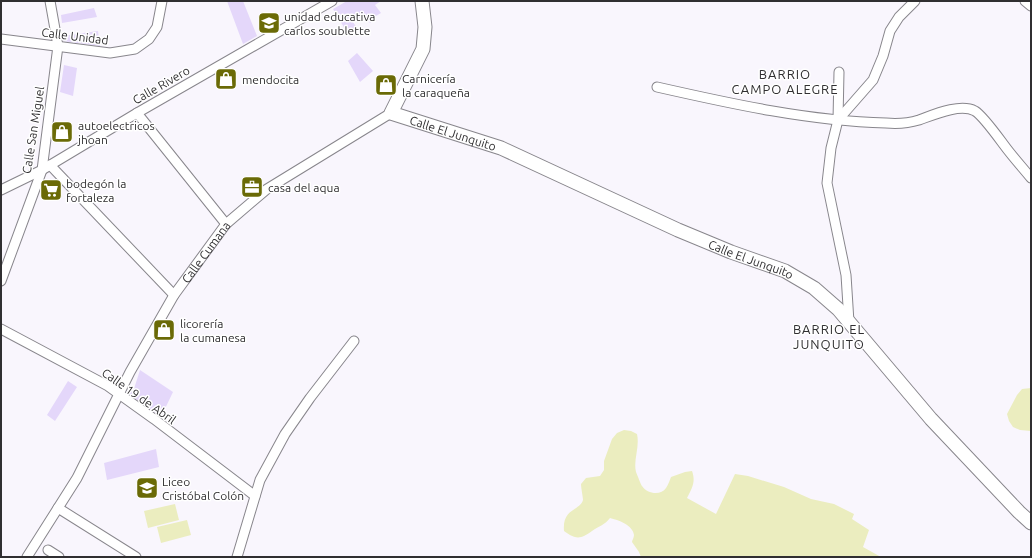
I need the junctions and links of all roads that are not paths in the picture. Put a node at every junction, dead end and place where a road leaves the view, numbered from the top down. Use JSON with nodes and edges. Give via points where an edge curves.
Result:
{"nodes":[{"id":1,"x":50,"y":1,"type":"edge"},
{"id":2,"x":162,"y":1,"type":"edge"},
{"id":3,"x":332,"y":1,"type":"edge"},
{"id":4,"x":422,"y":1,"type":"edge"},
{"id":5,"x":915,"y":1,"type":"edge"},
{"id":6,"x":1025,"y":1,"type":"edge"},
{"id":7,"x":1031,"y":6,"type":"edge"},
{"id":8,"x":1,"y":39,"type":"edge"},
{"id":9,"x":58,"y":46,"type":"junction"},
{"id":10,"x":839,"y":72,"type":"dead end"},
{"id":11,"x":657,"y":88,"type":"dead end"},
{"id":12,"x":137,"y":113,"type":"junction"},
{"id":13,"x":391,"y":113,"type":"junction"},
{"id":14,"x":838,"y":120,"type":"junction"},
{"id":15,"x":50,"y":165,"type":"junction"},
{"id":16,"x":42,"y":170,"type":"junction"},
{"id":17,"x":1031,"y":178,"type":"edge"},
{"id":18,"x":1,"y":190,"type":"edge"},
{"id":19,"x":226,"y":224,"type":"junction"},
{"id":20,"x":1,"y":281,"type":"edge"},
{"id":21,"x":174,"y":295,"type":"junction"},
{"id":22,"x":849,"y":322,"type":"junction"},
{"id":23,"x":1,"y":329,"type":"edge"},
{"id":24,"x":354,"y":341,"type":"dead end"},
{"id":25,"x":119,"y":395,"type":"junction"},
{"id":26,"x":255,"y":496,"type":"junction"},
{"id":27,"x":58,"y":508,"type":"junction"},
{"id":28,"x":1031,"y":523,"type":"edge"},
{"id":29,"x":48,"y":550,"type":"dead end"},
{"id":30,"x":28,"y":557,"type":"edge"},
{"id":31,"x":59,"y":557,"type":"edge"},
{"id":32,"x":136,"y":557,"type":"edge"},
{"id":33,"x":238,"y":557,"type":"edge"}],
"edges":[{"from":1,"to":9,"type":"street","name":"Calle San Miguel"},
{"from":2,"to":9,"type":"street","name":"Calle Unidad","via":[[157,27],[149,39],[135,49],[110,53]]},
{"from":3,"to":12,"type":"street","name":"Calle Rivero"},
{"from":4,"to":13,"type":"street","via":[[425,27],[423,49]]},
{"from":5,"to":14,"type":"street","via":[[899,17],[890,31],[873,80]]},
{"from":6,"to":7,"type":"street"},
{"from":8,"to":9,"type":"street","name":"Calle Unidad"},
{"from":9,"to":16,"type":"street","name":"Calle San Miguel"},
{"from":10,"to":14,"type":"street"},
{"from":11,"to":14,"type":"street","via":[[753,108]]},
{"from":12,"to":15,"type":"street","name":"Calle Rivero"},
{"from":12,"to":19,"type":"street"},
{"from":13,"to":19,"type":"street","name":"Calle Cumana","via":[[268,189]]},
{"from":13,"to":22,"type":"street","name":"Calle El Junquito","via":[[501,148],[678,230],[785,271],[814,288]]},
{"from":14,"to":17,"type":"street","via":[[904,123],[956,109],[974,110]]},
{"from":14,"to":22,"type":"street","via":[[831,148],[827,183],[846,275]]},
{"from":15,"to":16,"type":"street","name":"Calle Rivero"},
{"from":15,"to":21,"type":"street"},
{"from":16,"to":18,"type":"street","name":"Calle Rivero"},
{"from":16,"to":20,"type":"street","name":"Calle San Miguel"},
{"from":19,"to":21,"type":"street","name":"Calle Cumana"},
{"from":21,"to":25,"type":"street","name":"Calle Cumana"},
{"from":22,"to":28,"type":"street","name":"Calle El Junquito","via":[[931,419]]},
{"from":23,"to":25,"type":"street","name":"Calle 19 de Abril","via":[[108,386]]},
{"from":24,"to":26,"type":"street","via":[[285,434],[260,480]]},
{"from":25,"to":26,"type":"street","name":"Calle 19 de Abril"},
{"from":25,"to":27,"type":"street","name":"Calle Cumana","via":[[77,478]]},
{"from":26,"to":33,"type":"street"},
{"from":27,"to":30,"type":"street","name":"Calle Cumana"},
{"from":27,"to":32,"type":"street"},
{"from":29,"to":31,"type":"street"}]}
